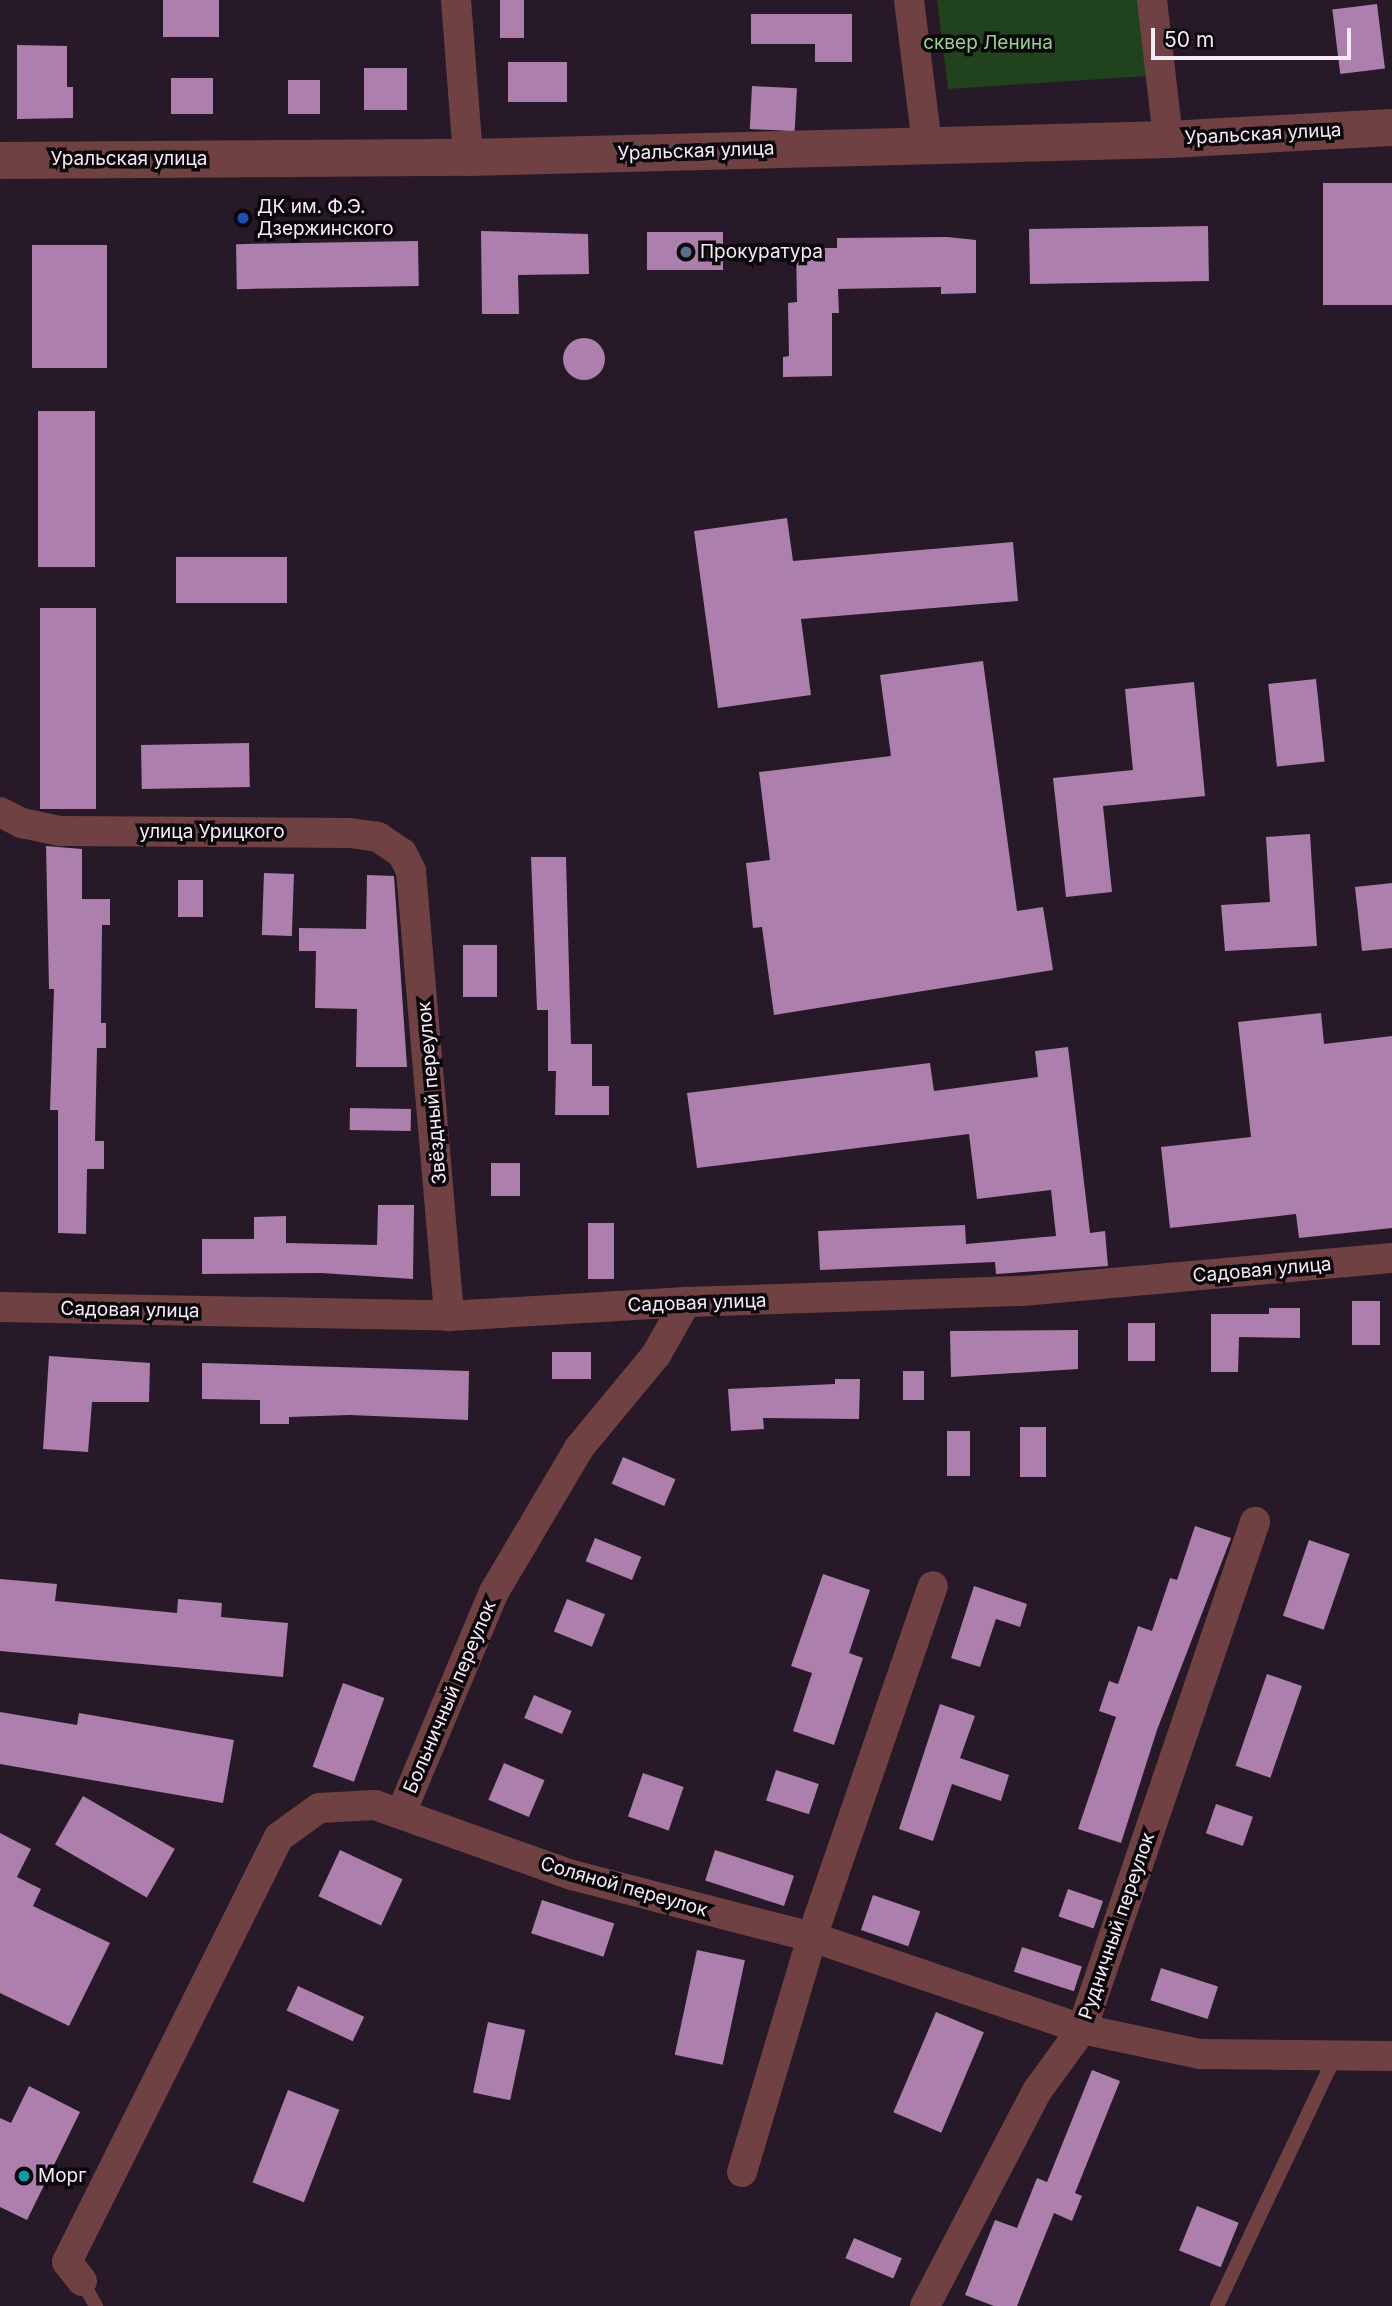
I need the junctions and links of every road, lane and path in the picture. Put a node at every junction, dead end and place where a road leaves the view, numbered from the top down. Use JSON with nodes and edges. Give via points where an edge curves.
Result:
{"nodes":[{"id":1,"x":456,"y":0,"type":"edge"},
{"id":2,"x":909,"y":0,"type":"edge"},
{"id":3,"x":1152,"y":0,"type":"edge"},
{"id":4,"x":1392,"y":127,"type":"edge"},
{"id":5,"x":1168,"y":139,"type":"junction"},
{"id":6,"x":926,"y":145,"type":"junction"},
{"id":7,"x":468,"y":157,"type":"junction"},
{"id":8,"x":0,"y":160,"type":"edge"},
{"id":9,"x":0,"y":812,"type":"edge"},
{"id":10,"x":411,"y":871,"type":"joint"},
{"id":11,"x":1392,"y":1258,"type":"edge"},
{"id":12,"x":686,"y":1302,"type":"junction"},
{"id":13,"x":0,"y":1307,"type":"edge"},
{"id":14,"x":449,"y":1316,"type":"junction"},
{"id":15,"x":1255,"y":1522,"type":"dead end"},
{"id":16,"x":933,"y":1586,"type":"dead end"},
{"id":17,"x":401,"y":1812,"type":"junction"},
{"id":18,"x":812,"y":1937,"type":"junction"},
{"id":19,"x":1082,"y":2029,"type":"junction"},
{"id":20,"x":1392,"y":2056,"type":"edge"},
{"id":21,"x":1334,"y":2059,"type":"junction"},
{"id":22,"x":743,"y":2172,"type":"dead end"},
{"id":23,"x":82,"y":2281,"type":"joint"},
{"id":24,"x":96,"y":2306,"type":"edge"},
{"id":25,"x":925,"y":2306,"type":"edge"},
{"id":26,"x":1217,"y":2306,"type":"edge"}],
"edges":[{"from":1,"to":7,"type":"street"},
{"from":2,"to":6,"type":"street"},
{"from":3,"to":5,"type":"street"},
{"from":4,"to":5,"type":"street","name":"Уральская улица"},
{"from":5,"to":6,"type":"street","name":"Уральская улица"},
{"from":6,"to":7,"type":"street","name":"Уральская улица"},
{"from":7,"to":8,"type":"street","name":"Уральская улица"},
{"from":9,"to":10,"type":"street","name":"улица Урицкого","via":[[22,823],[60,831],[369,836],[402,853]]},
{"from":10,"to":14,"type":"street","name":"Звёздный переулок"},
{"from":11,"to":12,"type":"street","name":"Садовая улица","via":[[1022,1291]]},
{"from":12,"to":14,"type":"street","name":"Садовая улица"},
{"from":12,"to":17,"type":"street","name":"Больничный переулок","via":[[656,1355],[579,1448],[494,1592]]},
{"from":13,"to":14,"type":"street","name":"Садовая улица"},
{"from":15,"to":19,"type":"street","name":"Рудничный переулок"},
{"from":16,"to":18,"type":"street"},
{"from":17,"to":18,"type":"street","name":"Соляной переулок","via":[[572,1875]]},
{"from":17,"to":23,"type":"street","name":"Больничный переулок","via":[[375,1805],[319,1808],[279,1837],[67,2262]]},
{"from":18,"to":19,"type":"street","name":"Соляной переулок"},
{"from":18,"to":22,"type":"street"},
{"from":19,"to":21,"type":"street","name":"Соляной переулок","via":[[1200,2054]]},
{"from":19,"to":25,"type":"street","name":"Рудничный переулок","via":[[1037,2091]]},
{"from":20,"to":21,"type":"street","name":"Соляной переулок"},
{"from":21,"to":26,"type":"lane"},
{"from":23,"to":24,"type":"lane"}]}
